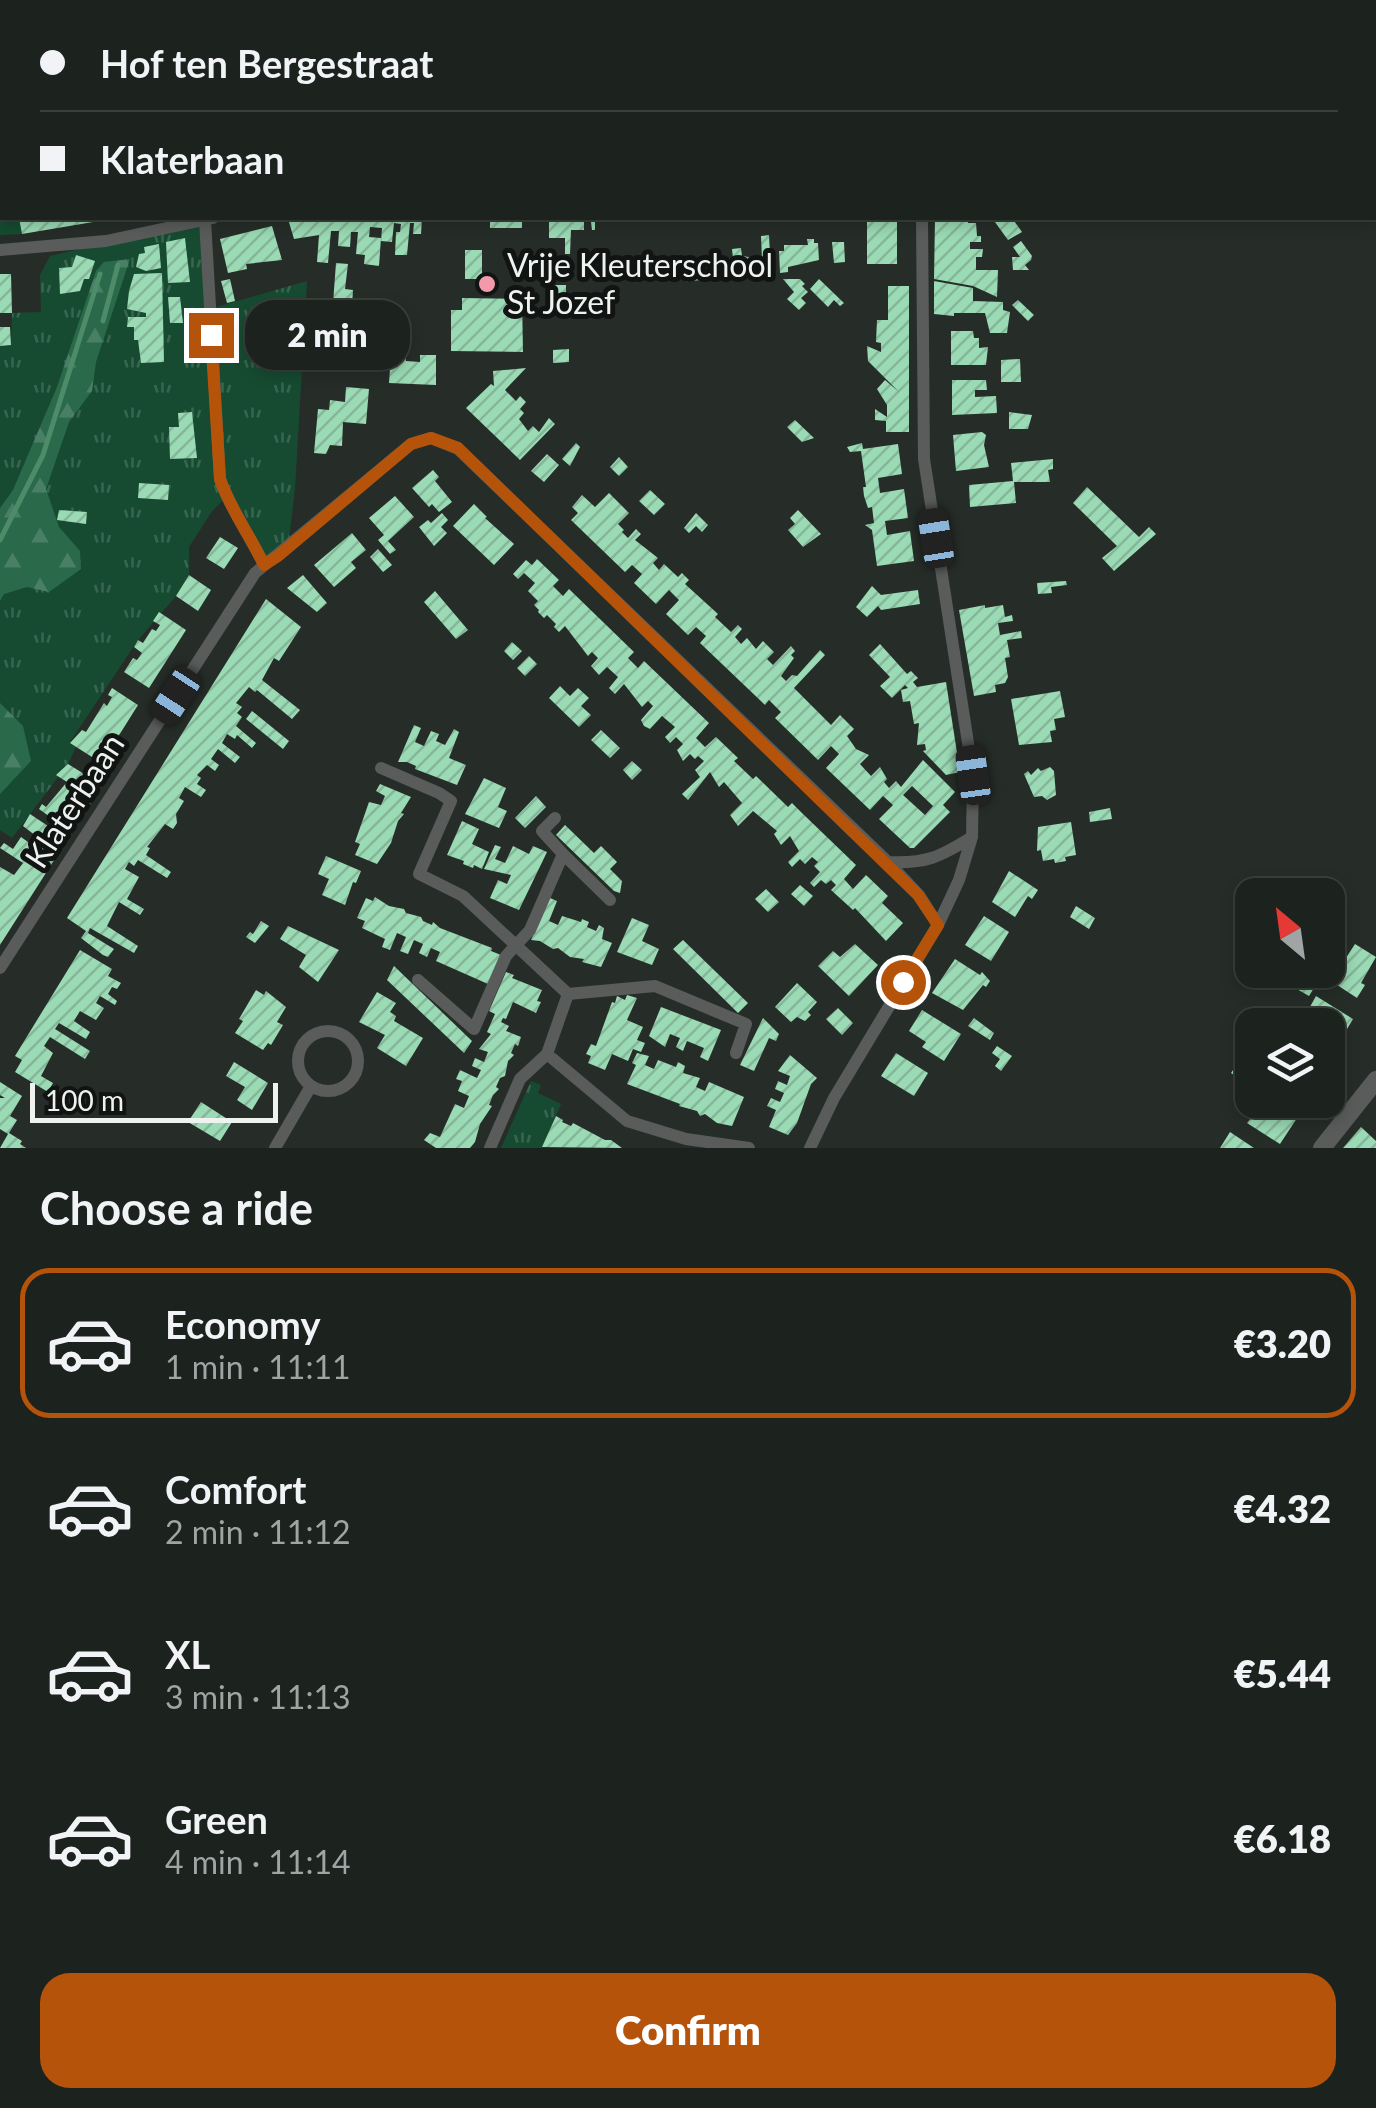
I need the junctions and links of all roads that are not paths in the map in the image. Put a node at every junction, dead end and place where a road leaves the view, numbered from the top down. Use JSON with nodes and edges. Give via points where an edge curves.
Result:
{"nodes":[{"id":1,"x":205,"y":220,"type":"edge"},
{"id":2,"x":209,"y":220,"type":"edge"},
{"id":3,"x":922,"y":220,"type":"edge"},
{"id":4,"x":0,"y":250,"type":"edge"},
{"id":5,"x":264,"y":565,"type":"junction"},
{"id":6,"x":381,"y":768,"type":"dead end"},
{"id":7,"x":555,"y":818,"type":"dead end"},
{"id":8,"x":972,"y":837,"type":"junction"},
{"id":9,"x":563,"y":854,"type":"junction"},
{"id":10,"x":888,"y":862,"type":"junction"},
{"id":11,"x":610,"y":900,"type":"dead end"},
{"id":12,"x":938,"y":925,"type":"junction"},
{"id":13,"x":514,"y":946,"type":"junction"},
{"id":14,"x":0,"y":968,"type":"edge"},
{"id":15,"x":418,"y":980,"type":"dead end"},
{"id":16,"x":568,"y":994,"type":"junction"},
{"id":17,"x":736,"y":1053,"type":"dead end"},
{"id":18,"x":547,"y":1054,"type":"junction"},
{"id":19,"x":1376,"y":1080,"type":"edge"},
{"id":20,"x":312,"y":1086,"type":"junction"},
{"id":21,"x":275,"y":1148,"type":"edge"},
{"id":22,"x":490,"y":1148,"type":"edge"},
{"id":23,"x":749,"y":1148,"type":"edge"},
{"id":24,"x":810,"y":1148,"type":"edge"},
{"id":25,"x":1322,"y":1148,"type":"edge"}],
"edges":[{"from":1,"to":4,"type":"street","via":[[106,242]]},
{"from":2,"to":5,"type":"street","via":[[220,479]]},
{"from":3,"to":8,"type":"street","via":[[924,459],[973,775]]},
{"from":5,"to":10,"type":"street","name":"Klaterbaan","via":[[411,444],[431,438],[458,448]]},
{"from":5,"to":14,"type":"street","name":"Klaterbaan"},
{"from":6,"to":13,"type":"street","via":[[451,801],[418,874],[464,896]]},
{"from":7,"to":9,"type":"street","via":[[542,831]]},
{"from":8,"to":10,"type":"street","via":[[939,857]]},
{"from":8,"to":12,"type":"street"},
{"from":9,"to":11,"type":"street"},
{"from":9,"to":13,"type":"street","via":[[530,930]]},
{"from":10,"to":12,"type":"street","name":"Klaterbaan"},
{"from":12,"to":24,"type":"street"},
{"from":13,"to":15,"type":"street","via":[[474,1028]]},
{"from":13,"to":16,"type":"street"},
{"from":16,"to":17,"type":"street","via":[[655,986],[746,1024]]},
{"from":16,"to":18,"type":"street"},
{"from":18,"to":22,"type":"street","via":[[520,1079]]},
{"from":18,"to":23,"type":"street","via":[[626,1121]]},
{"from":19,"to":25,"type":"street"},
{"from":20,"to":20,"type":"street","via":[[335,1090],[352,1079],[356,1048],[342,1033],[322,1030],[301,1045],[298,1070]]},
{"from":20,"to":21,"type":"street"}]}
